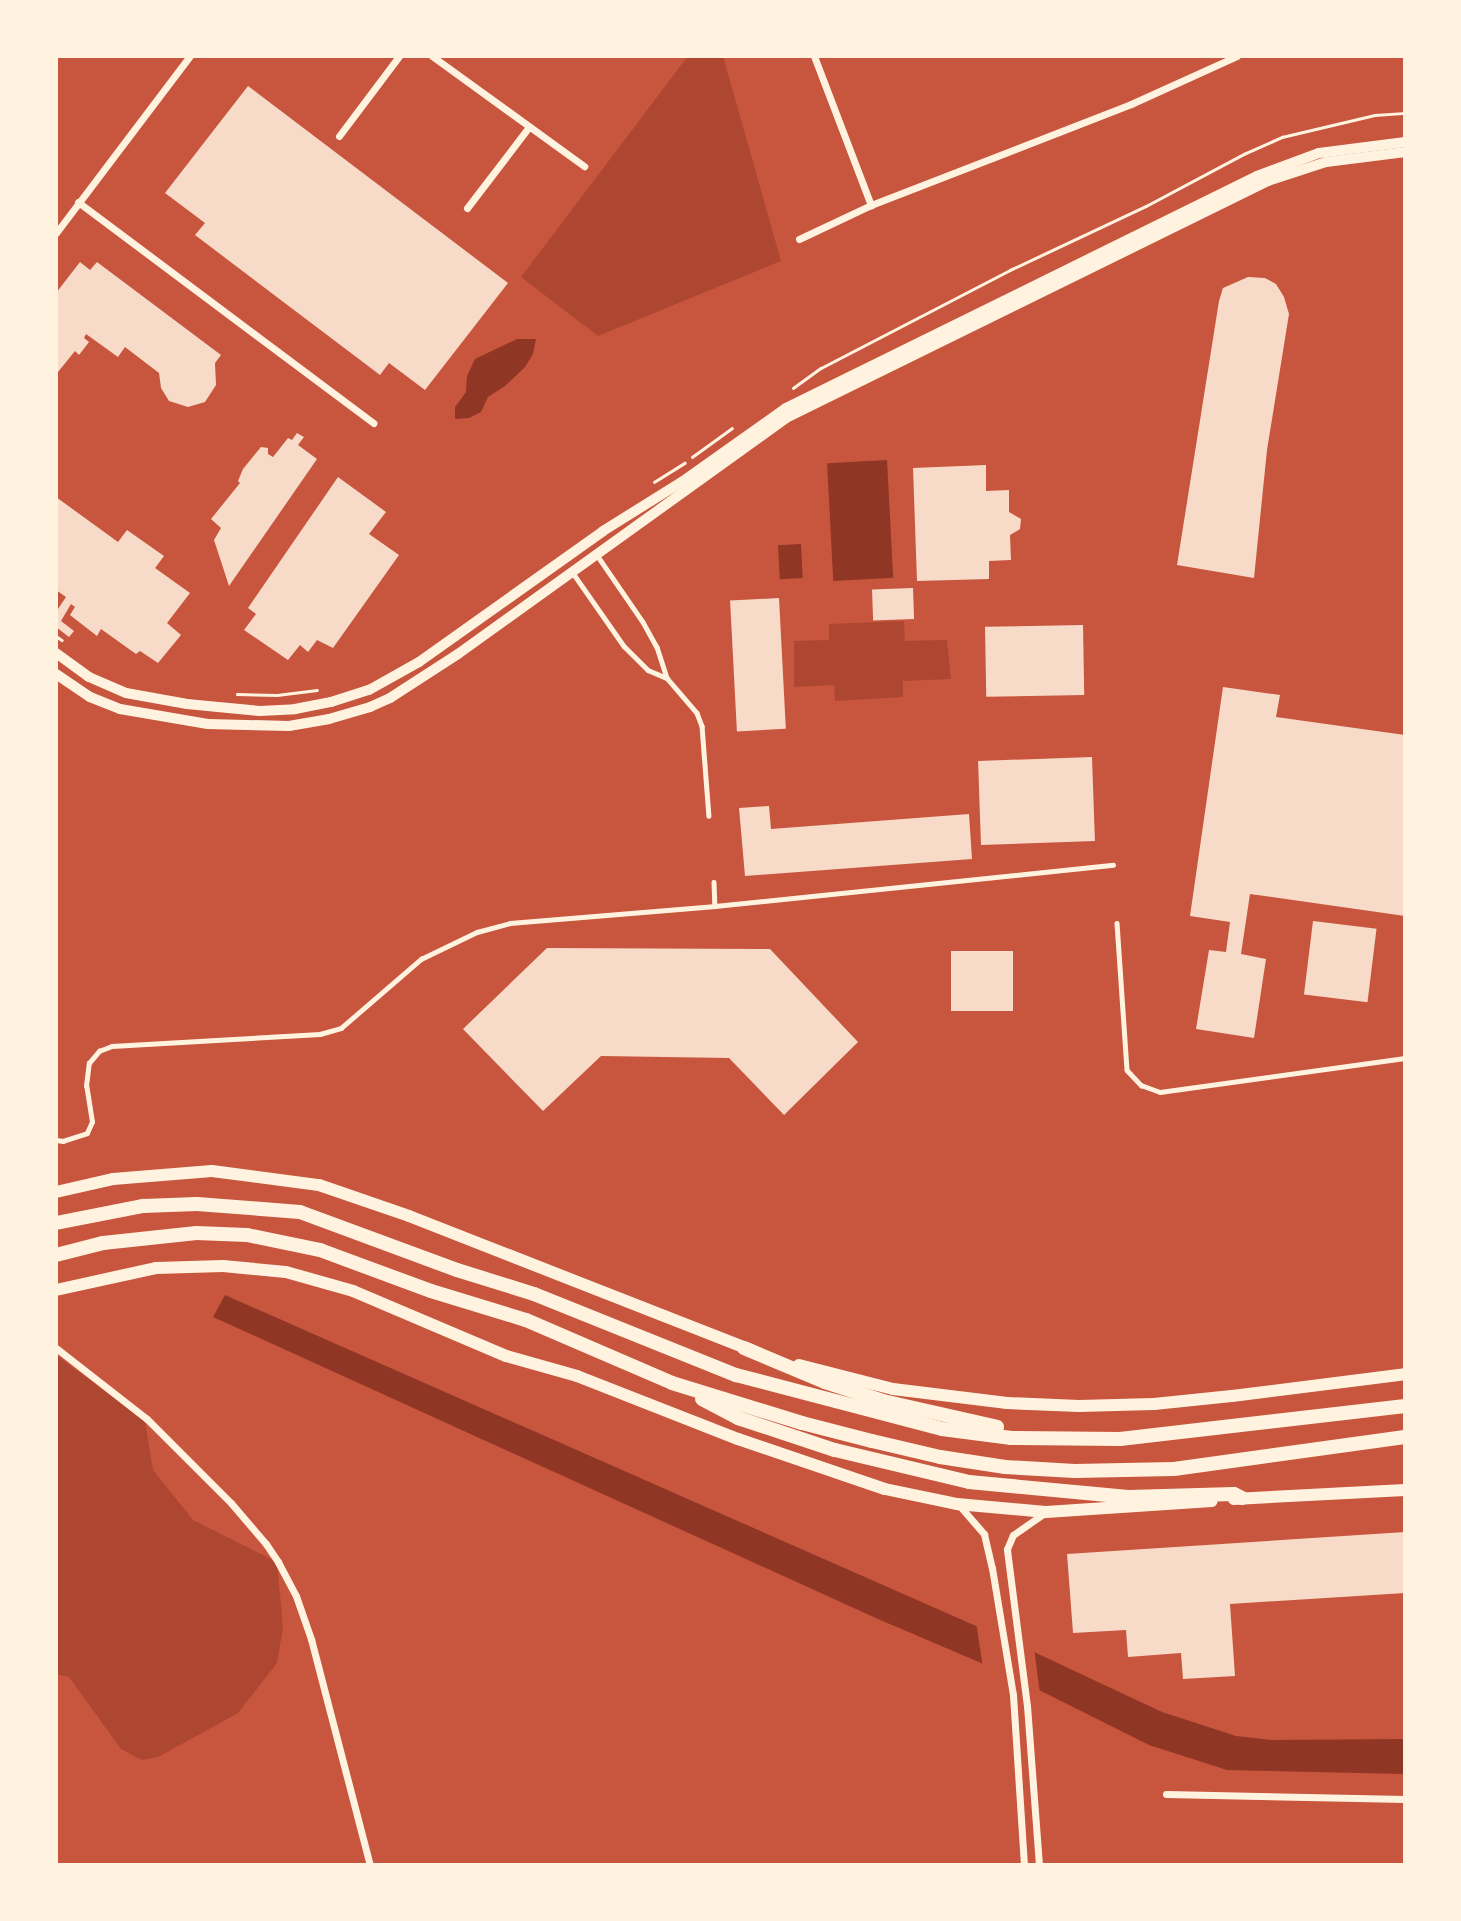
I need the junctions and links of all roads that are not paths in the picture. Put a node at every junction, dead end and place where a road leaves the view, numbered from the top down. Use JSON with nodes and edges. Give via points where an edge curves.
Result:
{"nodes":[{"id":1,"x":190,"y":56,"type":"edge"},
{"id":2,"x":399,"y":56,"type":"edge"},
{"id":3,"x":432,"y":56,"type":"edge"},
{"id":4,"x":814,"y":56,"type":"edge"},
{"id":5,"x":1237,"y":56,"type":"edge"},
{"id":6,"x":529,"y":127,"type":"junction"},
{"id":7,"x":339,"y":136,"type":"dead end"},
{"id":8,"x":1405,"y":142,"type":"edge"},
{"id":9,"x":1405,"y":152,"type":"edge"},
{"id":10,"x":584,"y":166,"type":"dead end"},
{"id":11,"x":78,"y":202,"type":"junction"},
{"id":12,"x":871,"y":205,"type":"junction"},
{"id":13,"x":467,"y":208,"type":"dead end"},
{"id":14,"x":56,"y":233,"type":"edge"},
{"id":15,"x":799,"y":239,"type":"dead end"},
{"id":16,"x":373,"y":423,"type":"dead end"},
{"id":17,"x":597,"y":555,"type":"junction"},
{"id":18,"x":573,"y":572,"type":"junction"},
{"id":19,"x":56,"y":653,"type":"edge"},
{"id":20,"x":56,"y":674,"type":"edge"},
{"id":21,"x":667,"y":678,"type":"junction"},
{"id":22,"x":709,"y":816,"type":"dead end"},
{"id":23,"x":1113,"y":865,"type":"dead end"},
{"id":24,"x":714,"y":882,"type":"dead end"},
{"id":25,"x":715,"y":906,"type":"junction"},
{"id":26,"x":1117,"y":923,"type":"dead end"},
{"id":27,"x":1405,"y":1058,"type":"edge"},
{"id":28,"x":56,"y":1140,"type":"edge"},
{"id":29,"x":56,"y":1192,"type":"edge"},
{"id":30,"x":56,"y":1223,"type":"edge"},
{"id":31,"x":56,"y":1255,"type":"edge"},
{"id":32,"x":56,"y":1290,"type":"edge"},
{"id":33,"x":56,"y":1348,"type":"edge"},
{"id":34,"x":744,"y":1348,"type":"junction"},
{"id":35,"x":1405,"y":1365,"type":"edge"},
{"id":36,"x":1405,"y":1374,"type":"edge"},
{"id":37,"x":1341,"y":1382,"type":"junction"},
{"id":38,"x":672,"y":1383,"type":"junction"},
{"id":39,"x":1405,"y":1406,"type":"edge"},
{"id":40,"x":1405,"y":1437,"type":"edge"},
{"id":41,"x":1120,"y":1440,"type":"junction"},
{"id":42,"x":1405,"y":1490,"type":"edge"},
{"id":43,"x":1242,"y":1498,"type":"junction"},
{"id":44,"x":957,"y":1504,"type":"junction"},
{"id":45,"x":1046,"y":1512,"type":"junction"},
{"id":46,"x":1166,"y":1794,"type":"dead end"},
{"id":47,"x":1405,"y":1799,"type":"edge"},
{"id":48,"x":370,"y":1865,"type":"edge"},
{"id":49,"x":1024,"y":1865,"type":"edge"},
{"id":50,"x":1039,"y":1865,"type":"edge"}],
"edges":[{"from":1,"to":11,"type":"street"},
{"from":2,"to":7,"type":"street"},
{"from":3,"to":6,"type":"street"},
{"from":4,"to":12,"type":"street"},
{"from":5,"to":12,"type":"street","via":[[1131,104]]},
{"from":6,"to":10,"type":"street"},
{"from":6,"to":13,"type":"street"},
{"from":8,"to":19,"type":"street","via":[[1319,153],[1258,176],[786,408],[418,662],[369,690],[295,709],[260,711],[187,704],[126,693],[89,677]]},
{"from":9,"to":17,"type":"street","via":[[1326,162],[1268,181],[786,418]]},
{"from":11,"to":14,"type":"street"},
{"from":11,"to":16,"type":"street"},
{"from":12,"to":15,"type":"street"},
{"from":17,"to":18,"type":"street"},
{"from":17,"to":21,"type":"lane","via":[[643,622]]},
{"from":18,"to":20,"type":"street","via":[[390,698],[316,722],[255,728],[153,716],[90,697]]},
{"from":18,"to":21,"type":"lane","via":[[624,646],[648,670]]},
{"from":21,"to":22,"type":"lane","via":[[697,713],[702,726]]},
{"from":23,"to":25,"type":"lane"},
{"from":24,"to":25,"type":"lane"},
{"from":25,"to":28,"type":"lane","via":[[510,923],[477,932],[421,959],[341,1028],[320,1034],[112,1046],[99,1051],[89,1063],[86,1086],[92,1122],[87,1133]]},
{"from":26,"to":27,"type":"lane","via":[[1127,1070],[1141,1085],[1160,1092]]},
{"from":29,"to":34,"type":"main road","via":[[113,1179],[212,1171],[319,1185],[611,1293]]},
{"from":30,"to":41,"type":"highway","via":[[143,1206],[252,1206],[300,1212],[534,1294],[680,1355],[809,1396],[942,1429],[1011,1438]]},
{"from":31,"to":38,"type":"highway","via":[[146,1236],[196,1233],[247,1235],[320,1250],[526,1320]]},
{"from":32,"to":44,"type":"main road","via":[[156,1268],[223,1266],[286,1272],[353,1291],[506,1356],[577,1376],[832,1472]]},
{"from":33,"to":48,"type":"street","via":[[147,1419],[231,1503],[278,1562],[311,1640]]},
{"from":34,"to":37,"type":"main road","via":[[893,1389],[1007,1403],[1154,1404]]},
{"from":34,"to":41,"type":"highway","via":[[825,1382],[921,1410],[1011,1430]]},
{"from":35,"to":37,"type":"main road"},
{"from":36,"to":37,"type":"main road"},
{"from":38,"to":40,"type":"highway","via":[[872,1441],[1005,1467],[1174,1469]]},
{"from":38,"to":43,"type":"highway","via":[[738,1418],[904,1469],[1047,1491],[1128,1497],[1234,1494]]},
{"from":39,"to":41,"type":"highway"},
{"from":42,"to":43,"type":"main road"},
{"from":43,"to":45,"type":"main road"},
{"from":44,"to":45,"type":"main road"},
{"from":44,"to":49,"type":"street","via":[[984,1534],[1013,1695]]},
{"from":45,"to":50,"type":"street","via":[[1013,1535],[1007,1549]]},
{"from":46,"to":47,"type":"street"}]}
